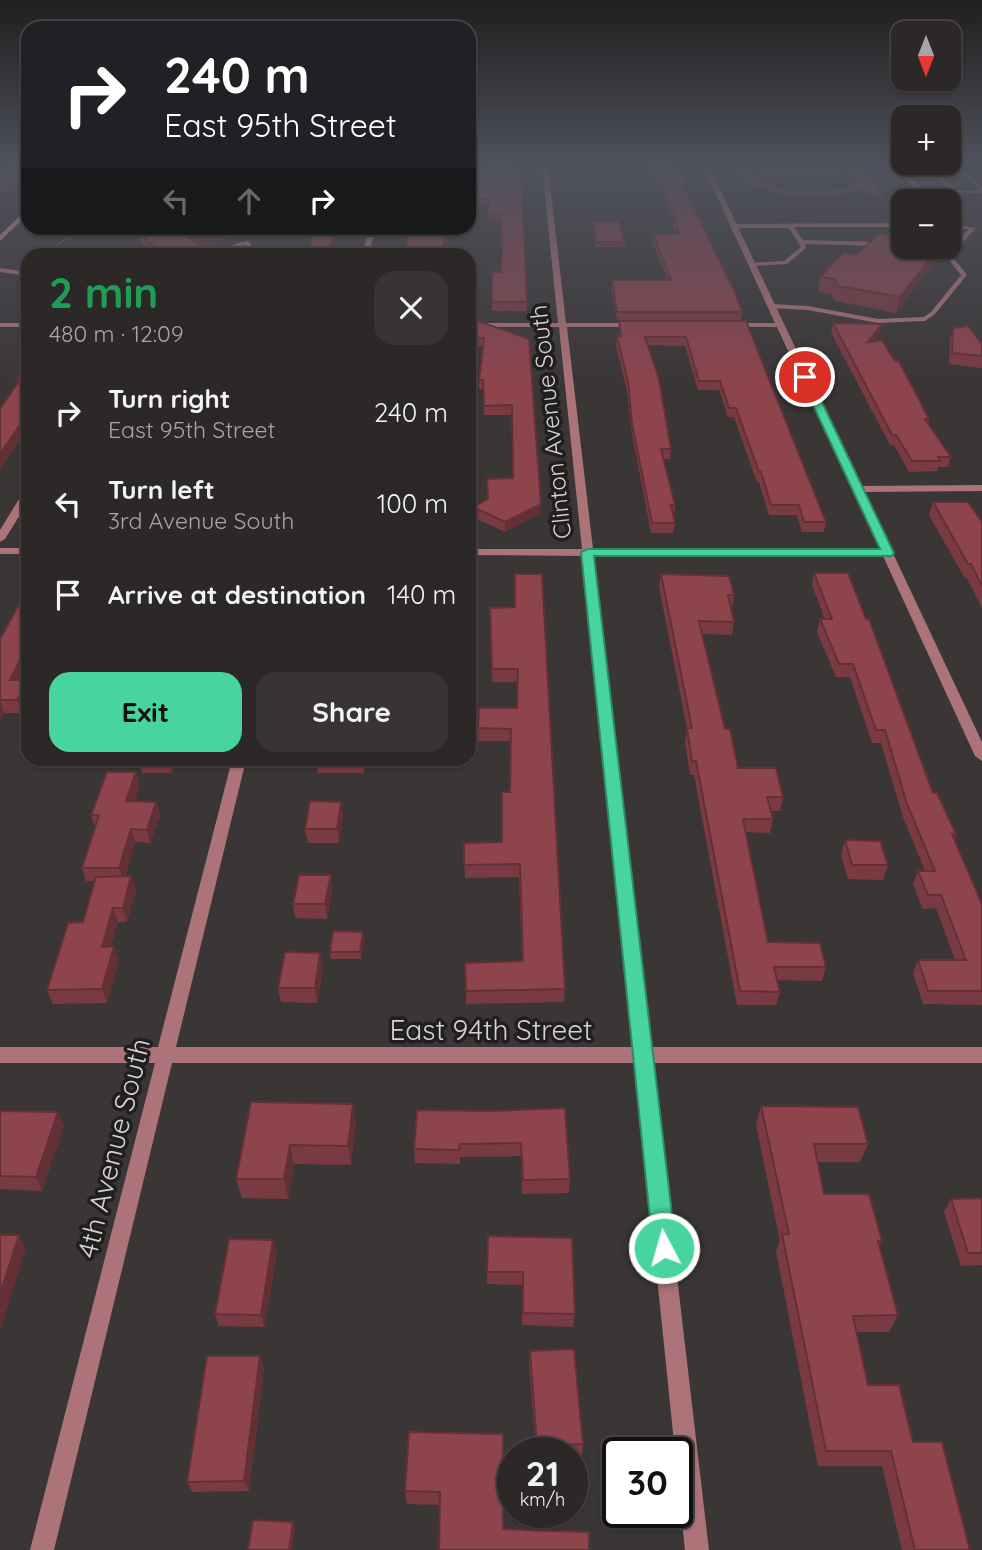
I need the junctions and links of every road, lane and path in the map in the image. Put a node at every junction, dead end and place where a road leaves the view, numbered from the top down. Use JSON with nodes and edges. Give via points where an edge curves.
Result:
{"nodes":[{"id":1,"x":68,"y":238,"type":"edge"},
{"id":2,"x":553,"y":238,"type":"edge"},
{"id":3,"x":740,"y":238,"type":"edge"},
{"id":4,"x":799,"y":238,"type":"edge"},
{"id":5,"x":801,"y":242,"type":"junction"},
{"id":6,"x":885,"y":244,"type":"edge"},
{"id":7,"x":52,"y":248,"type":"edge"},
{"id":8,"x":231,"y":248,"type":"edge"},
{"id":9,"x":250,"y":248,"type":"edge"},
{"id":10,"x":951,"y":259,"type":"edge"},
{"id":11,"x":752,"y":264,"type":"junction"},
{"id":12,"x":0,"y":270,"type":"edge"},
{"id":13,"x":21,"y":273,"type":"edge"},
{"id":14,"x":771,"y":306,"type":"junction"},
{"id":15,"x":0,"y":325,"type":"edge"},
{"id":16,"x":21,"y":325,"type":"edge"},
{"id":17,"x":476,"y":325,"type":"edge"},
{"id":18,"x":562,"y":325,"type":"junction"},
{"id":19,"x":644,"y":325,"type":"edge"},
{"id":20,"x":712,"y":325,"type":"edge"},
{"id":21,"x":780,"y":325,"type":"junction"},
{"id":22,"x":982,"y":488,"type":"edge"},
{"id":23,"x":858,"y":489,"type":"junction"},
{"id":24,"x":21,"y":505,"type":"edge"},
{"id":25,"x":0,"y":539,"type":"edge"},
{"id":26,"x":0,"y":551,"type":"edge"},
{"id":27,"x":21,"y":551,"type":"edge"},
{"id":28,"x":476,"y":552,"type":"edge"},
{"id":29,"x":588,"y":552,"type":"junction"},
{"id":30,"x":888,"y":553,"type":"junction"},
{"id":31,"x":982,"y":756,"type":"edge"},
{"id":32,"x":237,"y":766,"type":"edge"},
{"id":33,"x":0,"y":1055,"type":"edge"},
{"id":34,"x":165,"y":1055,"type":"junction"},
{"id":35,"x":643,"y":1055,"type":"junction"},
{"id":36,"x":982,"y":1055,"type":"edge"},
{"id":37,"x":42,"y":1550,"type":"edge"},
{"id":38,"x":697,"y":1550,"type":"edge"}],
"edges":[{"from":1,"to":7,"type":"path"},
{"from":2,"to":18,"type":"street","name":"Clinton Avenue South"},
{"from":3,"to":11,"type":"street"},
{"from":4,"to":5,"type":"lane"},
{"from":5,"to":6,"type":"lane"},
{"from":5,"to":11,"type":"lane","via":[[804,247],[785,263]]},
{"from":8,"to":9,"type":"lane","via":[[248,243]]},
{"from":10,"to":14,"type":"lane","via":[[964,275],[925,318],[869,320]]},
{"from":11,"to":14,"type":"street"},
{"from":12,"to":13,"type":"lane"},
{"from":14,"to":21,"type":"street"},
{"from":15,"to":16,"type":"street"},
{"from":17,"to":18,"type":"street"},
{"from":18,"to":19,"type":"street"},
{"from":18,"to":29,"type":"street","name":"Clinton Avenue South"},
{"from":20,"to":21,"type":"street"},
{"from":21,"to":23,"type":"street"},
{"from":22,"to":23,"type":"street"},
{"from":23,"to":30,"type":"street"},
{"from":24,"to":25,"type":"street"},
{"from":26,"to":27,"type":"street"},
{"from":28,"to":29,"type":"street"},
{"from":29,"to":30,"type":"street"},
{"from":29,"to":35,"type":"street","name":"Clinton Avenue South"},
{"from":30,"to":31,"type":"street"},
{"from":32,"to":34,"type":"street","name":"4th Avenue South"},
{"from":33,"to":34,"type":"street","name":"East 94th Street"},
{"from":34,"to":35,"type":"street","name":"East 94th Street"},
{"from":34,"to":37,"type":"street","name":"4th Avenue South"},
{"from":35,"to":36,"type":"street","name":"East 94th Street"},
{"from":35,"to":38,"type":"street","name":"Clinton Avenue South"}]}
